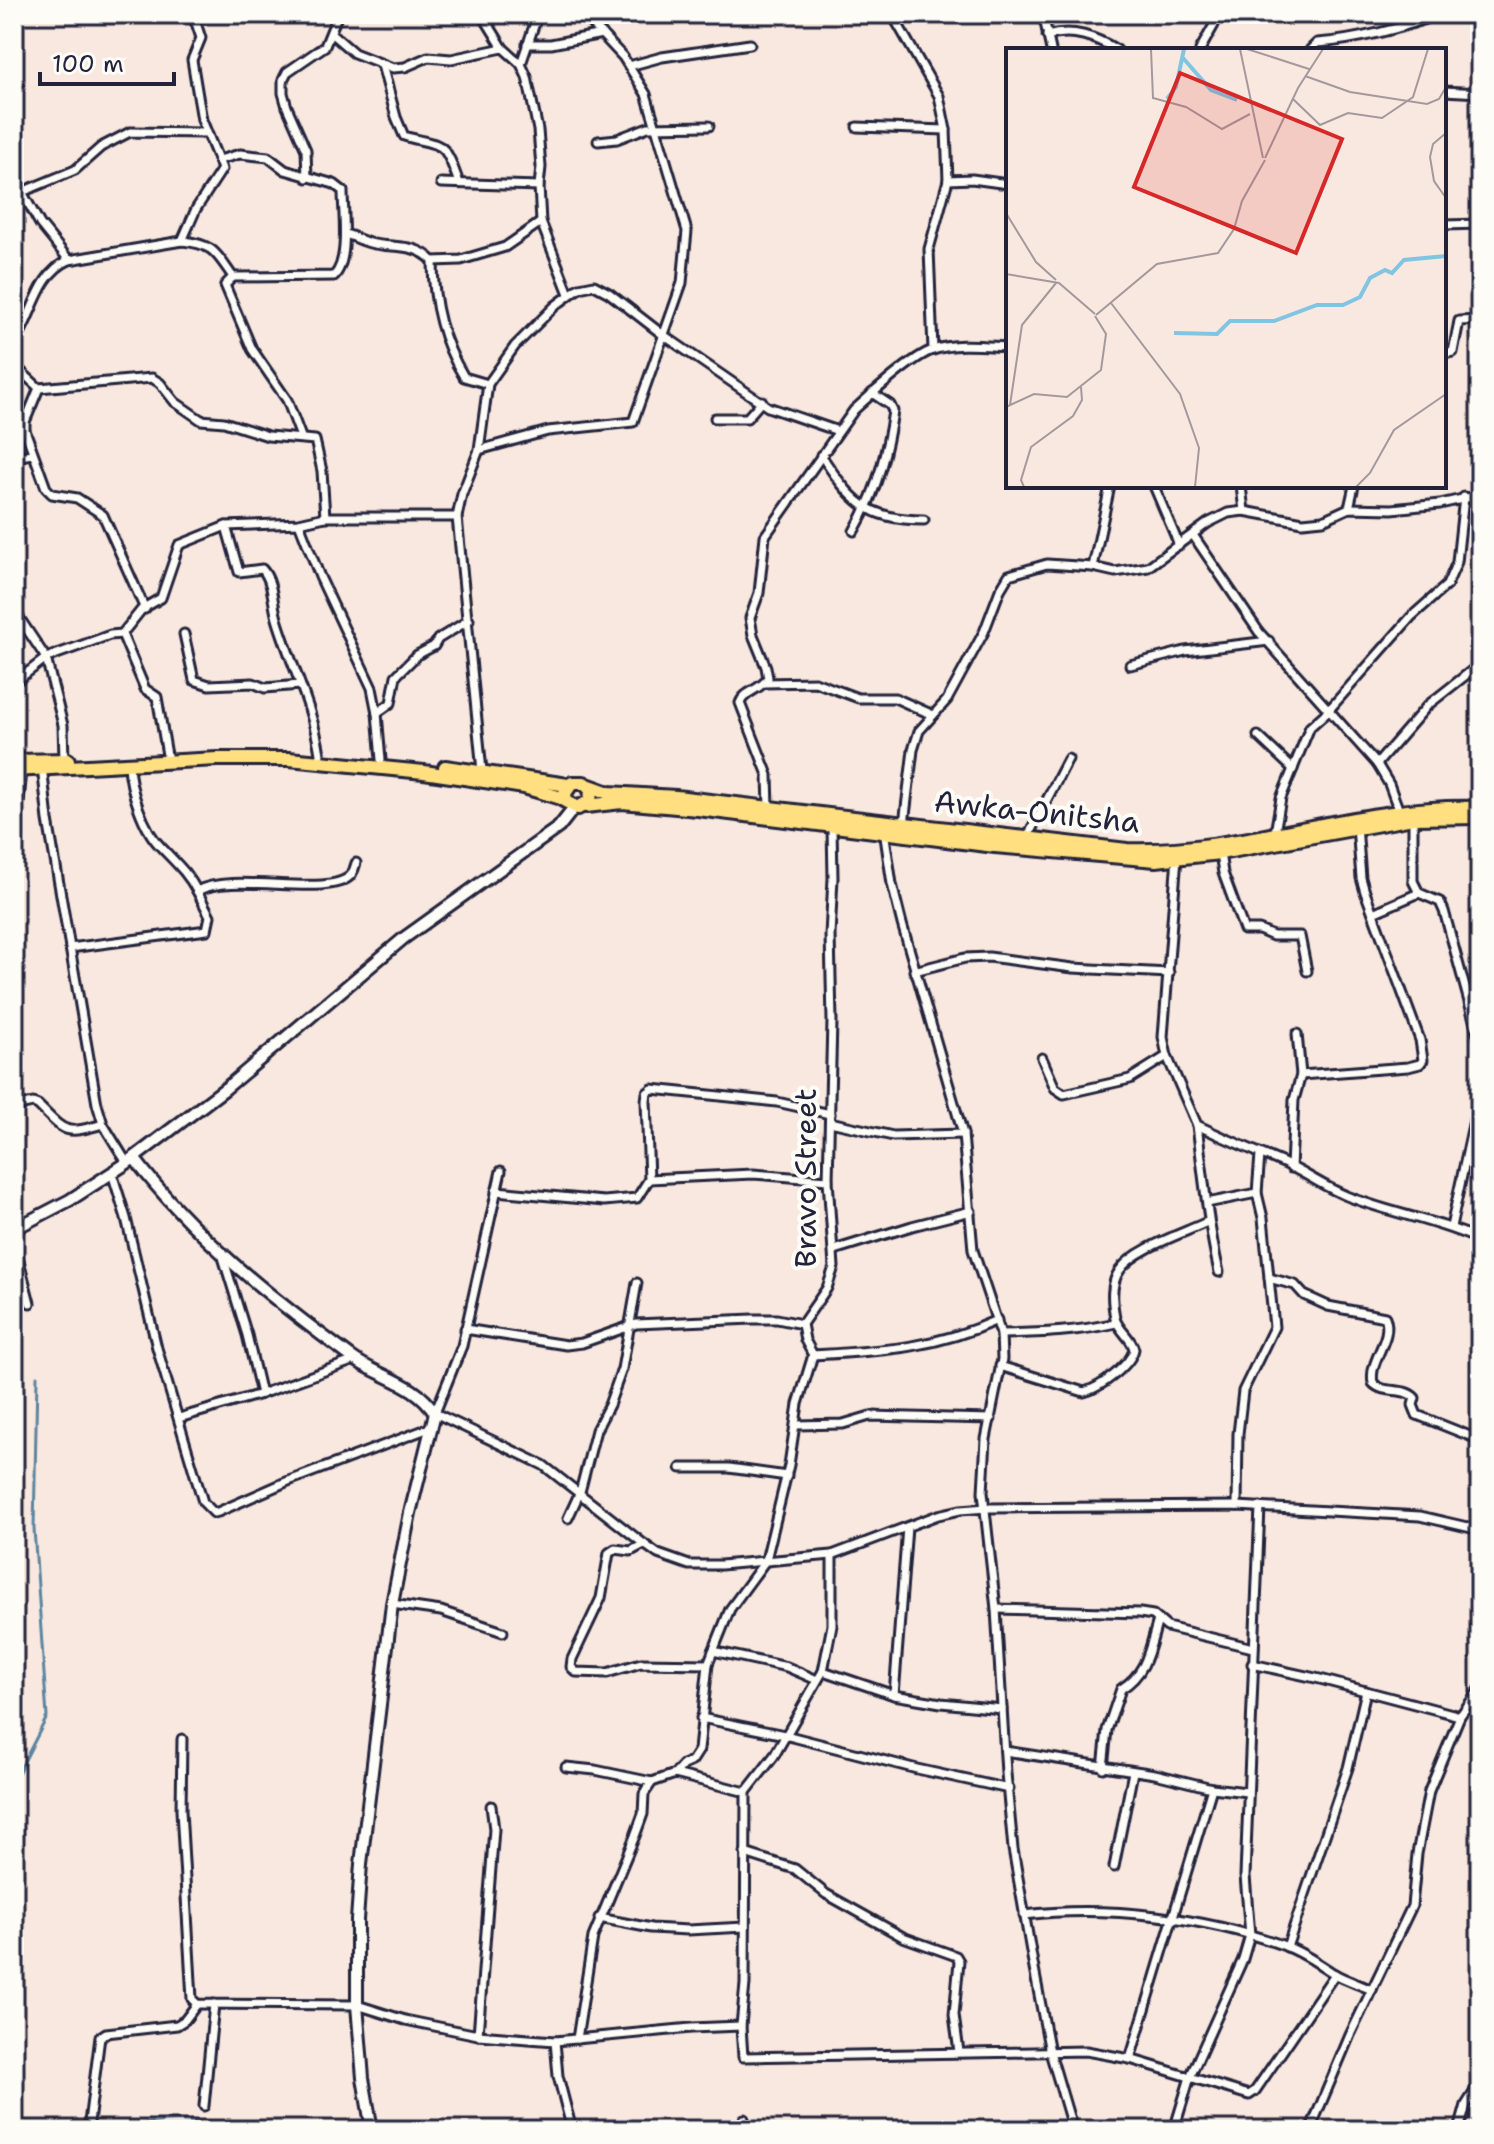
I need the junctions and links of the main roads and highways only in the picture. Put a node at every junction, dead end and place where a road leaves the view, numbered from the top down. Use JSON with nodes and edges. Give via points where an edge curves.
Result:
{"nodes":[{"id":1,"x":42,"y":766,"type":"junction"},
{"id":2,"x":17,"y":767,"type":"edge"},
{"id":3,"x":568,"y":785,"type":"junction"},
{"id":4,"x":587,"y":785,"type":"junction"},
{"id":5,"x":575,"y":805,"type":"junction"},
{"id":6,"x":1480,"y":808,"type":"edge"},
{"id":7,"x":769,"y":812,"type":"junction"},
{"id":8,"x":1480,"y":817,"type":"edge"},
{"id":9,"x":884,"y":826,"type":"junction"},
{"id":10,"x":1177,"y":854,"type":"junction"}],
"edges":[{"from":1,"to":2,"type":"main road"},
{"from":1,"to":3,"type":"main road","via":[[64,760],[247,750],[482,771]]},
{"from":1,"to":5,"type":"main road","via":[[304,760],[482,780],[524,787]]},
{"from":3,"to":4,"type":"main road"},
{"from":3,"to":5,"type":"main road","via":[[565,793]]},
{"from":4,"to":5,"type":"main road","via":[[592,796]]},
{"from":4,"to":7,"type":"main road","name":"Awka-Onitsha","via":[[619,794]]},
{"from":5,"to":7,"type":"main road","name":"Awka-Onitsha","via":[[622,802]]},
{"from":6,"to":10,"type":"main road","name":"Awka-Onitsha","via":[[1399,811]]},
{"from":7,"to":9,"type":"main road","name":"Awka-Onitsha"},
{"from":7,"to":9,"type":"main road","name":"Awka-Onitsha","via":[[832,827]]},
{"from":8,"to":10,"type":"main road","name":"Awka-Onitsha","via":[[1413,818],[1220,853]]},
{"from":9,"to":10,"type":"main road","name":"Awka-Onitsha"},
{"from":9,"to":10,"type":"main road","name":"Awka-Onitsha","via":[[1089,855]]}]}
